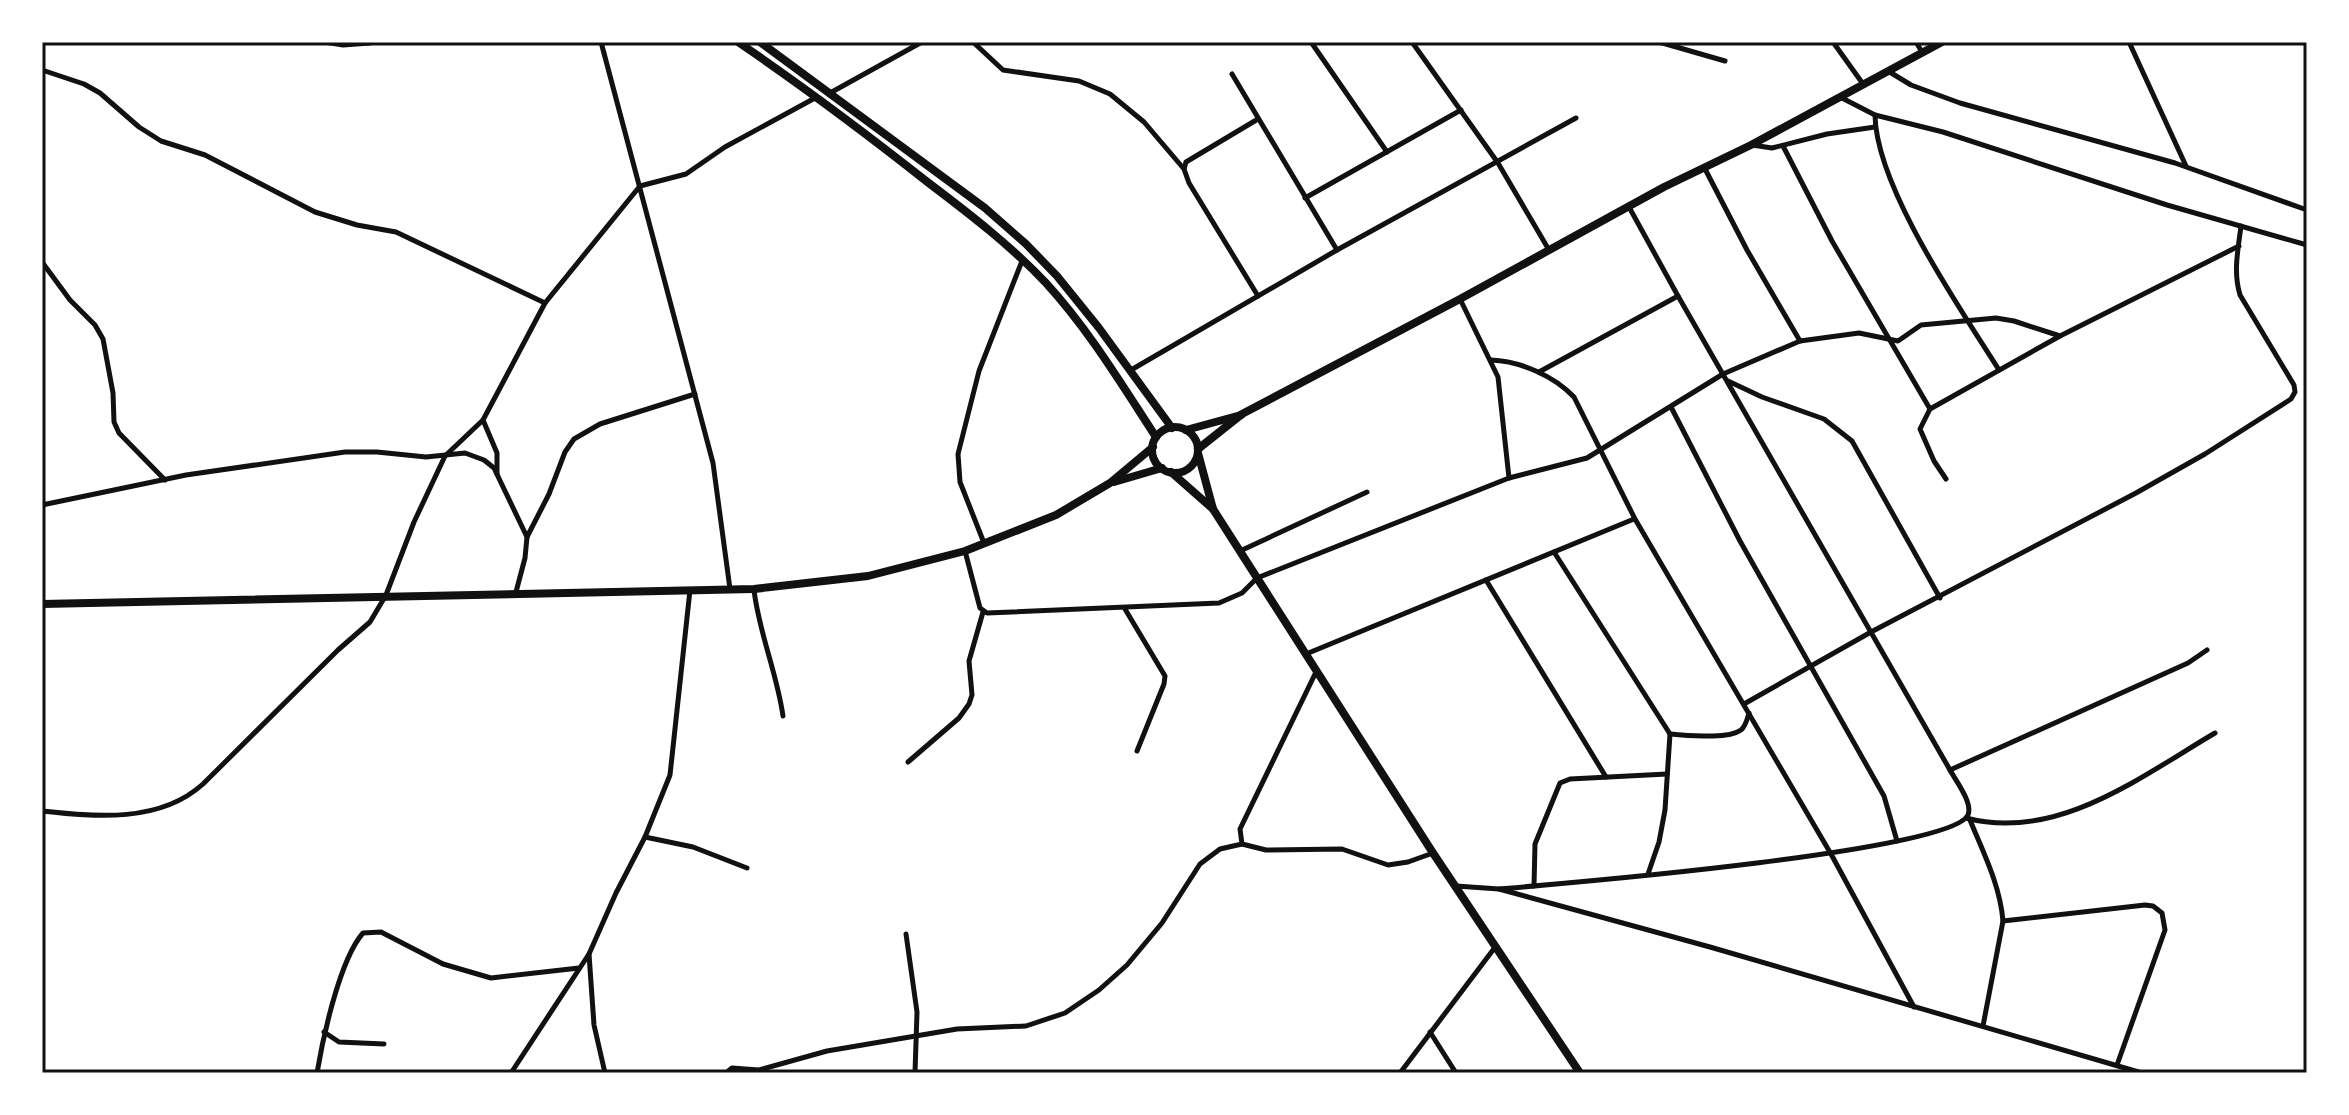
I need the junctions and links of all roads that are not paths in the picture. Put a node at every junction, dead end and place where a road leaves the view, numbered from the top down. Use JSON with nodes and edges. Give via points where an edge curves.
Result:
{"nodes":[{"id":1,"x":325,"y":42,"type":"edge"},
{"id":2,"x":601,"y":42,"type":"edge"},
{"id":3,"x":738,"y":42,"type":"edge"},
{"id":4,"x":760,"y":42,"type":"edge"},
{"id":5,"x":922,"y":42,"type":"edge"},
{"id":6,"x":973,"y":42,"type":"edge"},
{"id":7,"x":1311,"y":42,"type":"edge"},
{"id":8,"x":1412,"y":42,"type":"edge"},
{"id":9,"x":1659,"y":42,"type":"edge"},
{"id":10,"x":1833,"y":42,"type":"edge"},
{"id":11,"x":1916,"y":42,"type":"edge"},
{"id":12,"x":1942,"y":42,"type":"edge"},
{"id":13,"x":2129,"y":42,"type":"edge"},
{"id":14,"x":370,"y":43,"type":"edge"},
{"id":15,"x":1922,"y":52,"type":"junction"},
{"id":16,"x":1725,"y":61,"type":"dead end"},
{"id":17,"x":42,"y":70,"type":"edge"},
{"id":18,"x":1887,"y":71,"type":"junction"},
{"id":19,"x":1232,"y":74,"type":"dead end"},
{"id":20,"x":1863,"y":84,"type":"junction"},
{"id":21,"x":830,"y":93,"type":"junction"},
{"id":22,"x":1839,"y":96,"type":"junction"},
{"id":23,"x":816,"y":97,"type":"junction"},
{"id":24,"x":1461,"y":110,"type":"junction"},
{"id":25,"x":1875,"y":115,"type":"junction"},
{"id":26,"x":1576,"y":118,"type":"dead end"},
{"id":27,"x":1258,"y":119,"type":"junction"},
{"id":28,"x":1875,"y":127,"type":"junction"},
{"id":29,"x":1751,"y":145,"type":"junction"},
{"id":30,"x":1783,"y":146,"type":"junction"},
{"id":31,"x":1387,"y":152,"type":"junction"},
{"id":32,"x":1498,"y":163,"type":"junction"},
{"id":33,"x":1704,"y":167,"type":"junction"},
{"id":34,"x":2186,"y":167,"type":"junction"},
{"id":35,"x":1184,"y":169,"type":"junction"},
{"id":36,"x":640,"y":186,"type":"junction"},
{"id":37,"x":1305,"y":198,"type":"junction"},
{"id":38,"x":1629,"y":207,"type":"junction"},
{"id":39,"x":2307,"y":210,"type":"edge"},
{"id":40,"x":2241,"y":226,"type":"junction"},
{"id":41,"x":2307,"y":245,"type":"edge"},
{"id":42,"x":2239,"y":246,"type":"junction"},
{"id":43,"x":1337,"y":250,"type":"junction"},
{"id":44,"x":1550,"y":251,"type":"junction"},
{"id":45,"x":1023,"y":260,"type":"junction"},
{"id":46,"x":42,"y":262,"type":"edge"},
{"id":47,"x":1258,"y":296,"type":"junction"},
{"id":48,"x":1678,"y":296,"type":"junction"},
{"id":49,"x":1460,"y":299,"type":"junction"},
{"id":50,"x":545,"y":303,"type":"junction"},
{"id":51,"x":1968,"y":321,"type":"junction"},
{"id":52,"x":2060,"y":336,"type":"junction"},
{"id":53,"x":1887,"y":339,"type":"junction"},
{"id":54,"x":1800,"y":341,"type":"junction"},
{"id":55,"x":1491,"y":360,"type":"junction"},
{"id":56,"x":1131,"y":370,"type":"junction"},
{"id":57,"x":1999,"y":370,"type":"junction"},
{"id":58,"x":1538,"y":372,"type":"junction"},
{"id":59,"x":1723,"y":374,"type":"junction"},
{"id":60,"x":1728,"y":381,"type":"junction"},
{"id":61,"x":695,"y":394,"type":"junction"},
{"id":62,"x":1671,"y":407,"type":"junction"},
{"id":63,"x":1930,"y":409,"type":"junction"},
{"id":64,"x":1242,"y":414,"type":"junction"},
{"id":65,"x":483,"y":420,"type":"junction"},
{"id":66,"x":1172,"y":428,"type":"junction"},
{"id":67,"x":1186,"y":430,"type":"junction"},
{"id":68,"x":1156,"y":437,"type":"junction"},
{"id":69,"x":1153,"y":447,"type":"junction"},
{"id":70,"x":1600,"y":449,"type":"junction"},
{"id":71,"x":1198,"y":451,"type":"junction"},
{"id":72,"x":445,"y":456,"type":"junction"},
{"id":73,"x":1166,"y":470,"type":"junction"},
{"id":74,"x":497,"y":475,"type":"junction"},
{"id":75,"x":1509,"y":478,"type":"junction"},
{"id":76,"x":1946,"y":479,"type":"dead end"},
{"id":77,"x":165,"y":480,"type":"junction"},
{"id":78,"x":1110,"y":483,"type":"junction"},
{"id":79,"x":1367,"y":492,"type":"dead end"},
{"id":80,"x":42,"y":505,"type":"edge"},
{"id":81,"x":1213,"y":509,"type":"junction"},
{"id":82,"x":1635,"y":519,"type":"junction"},
{"id":83,"x":527,"y":537,"type":"junction"},
{"id":84,"x":985,"y":544,"type":"junction"},
{"id":85,"x":965,"y":551,"type":"junction"},
{"id":86,"x":1240,"y":551,"type":"junction"},
{"id":87,"x":1554,"y":552,"type":"junction"},
{"id":88,"x":1257,"y":578,"type":"junction"},
{"id":89,"x":1486,"y":580,"type":"junction"},
{"id":90,"x":690,"y":589,"type":"junction"},
{"id":91,"x":730,"y":589,"type":"junction"},
{"id":92,"x":754,"y":589,"type":"junction"},
{"id":93,"x":516,"y":592,"type":"junction"},
{"id":94,"x":386,"y":595,"type":"junction"},
{"id":95,"x":1940,"y":598,"type":"junction"},
{"id":96,"x":42,"y":604,"type":"edge"},
{"id":97,"x":1125,"y":609,"type":"junction"},
{"id":98,"x":983,"y":612,"type":"junction"},
{"id":99,"x":1871,"y":632,"type":"junction"},
{"id":100,"x":2207,"y":650,"type":"dead end"},
{"id":101,"x":1306,"y":654,"type":"junction"},
{"id":102,"x":1809,"y":666,"type":"junction"},
{"id":103,"x":1317,"y":670,"type":"junction"},
{"id":104,"x":1744,"y":704,"type":"junction"},
{"id":105,"x":1749,"y":712,"type":"junction"},
{"id":106,"x":783,"y":716,"type":"dead end"},
{"id":107,"x":2215,"y":733,"type":"dead end"},
{"id":108,"x":1670,"y":734,"type":"junction"},
{"id":109,"x":1137,"y":751,"type":"dead end"},
{"id":110,"x":908,"y":762,"type":"dead end"},
{"id":111,"x":1950,"y":770,"type":"junction"},
{"id":112,"x":1667,"y":774,"type":"junction"},
{"id":113,"x":1606,"y":777,"type":"junction"},
{"id":114,"x":42,"y":811,"type":"edge"},
{"id":115,"x":1968,"y":819,"type":"junction"},
{"id":116,"x":645,"y":837,"type":"junction"},
{"id":117,"x":1897,"y":841,"type":"junction"},
{"id":118,"x":1242,"y":844,"type":"junction"},
{"id":119,"x":1433,"y":853,"type":"junction"},
{"id":120,"x":1831,"y":854,"type":"junction"},
{"id":121,"x":747,"y":868,"type":"dead end"},
{"id":122,"x":1648,"y":875,"type":"junction"},
{"id":123,"x":1456,"y":886,"type":"junction"},
{"id":124,"x":1534,"y":886,"type":"junction"},
{"id":125,"x":1499,"y":889,"type":"junction"},
{"id":126,"x":2003,"y":921,"type":"junction"},
{"id":127,"x":906,"y":934,"type":"dead end"},
{"id":128,"x":1497,"y":946,"type":"junction"},
{"id":129,"x":589,"y":954,"type":"junction"},
{"id":130,"x":579,"y":968,"type":"junction"},
{"id":131,"x":1914,"y":1007,"type":"junction"},
{"id":132,"x":1983,"y":1026,"type":"junction"},
{"id":133,"x":324,"y":1032,"type":"junction"},
{"id":134,"x":1430,"y":1032,"type":"junction"},
{"id":135,"x":917,"y":1037,"type":"junction"},
{"id":136,"x":384,"y":1044,"type":"dead end"},
{"id":137,"x":2117,"y":1065,"type":"junction"},
{"id":138,"x":317,"y":1073,"type":"edge"},
{"id":139,"x":511,"y":1073,"type":"edge"},
{"id":140,"x":605,"y":1073,"type":"edge"},
{"id":141,"x":726,"y":1073,"type":"edge"},
{"id":142,"x":915,"y":1073,"type":"edge"},
{"id":143,"x":1400,"y":1073,"type":"edge"},
{"id":144,"x":1456,"y":1073,"type":"edge"},
{"id":145,"x":1580,"y":1073,"type":"edge"},
{"id":146,"x":2142,"y":1073,"type":"edge"}],
"edges":[{"from":1,"to":14,"type":"street"},
{"from":2,"to":36,"type":"street"},
{"from":3,"to":23,"type":"main road"},
{"from":4,"to":21,"type":"main road"},
{"from":5,"to":21,"type":"street"},
{"from":6,"to":35,"type":"street","via":[[1003,70],[1079,81],[1110,94],[1144,122]]},
{"from":7,"to":31,"type":"street"},
{"from":8,"to":24,"type":"street"},
{"from":9,"to":16,"type":"street"},
{"from":10,"to":20,"type":"street"},
{"from":11,"to":15,"type":"street"},
{"from":12,"to":15,"type":"main road"},
{"from":13,"to":34,"type":"street"},
{"from":15,"to":18,"type":"main road"},
{"from":17,"to":50,"type":"street","via":[[100,93],[161,141],[205,155],[315,212],[396,232]]},
{"from":18,"to":20,"type":"main road"},
{"from":18,"to":34,"type":"street","via":[[1960,103]]},
{"from":19,"to":27,"type":"street"},
{"from":20,"to":22,"type":"main road"},
{"from":21,"to":56,"type":"main road","via":[[1006,226],[1057,276]]},
{"from":22,"to":25,"type":"street"},
{"from":22,"to":29,"type":"main road"},
{"from":23,"to":36,"type":"street","via":[[686,174]]},
{"from":23,"to":45,"type":"main road"},
{"from":24,"to":31,"type":"street"},
{"from":24,"to":32,"type":"street"},
{"from":25,"to":28,"type":"street"},
{"from":25,"to":40,"type":"street"},
{"from":26,"to":32,"type":"street"},
{"from":27,"to":35,"type":"street","via":[[1186,162]]},
{"from":27,"to":37,"type":"street"},
{"from":28,"to":30,"type":"street"},
{"from":28,"to":51,"type":"street","via":[[1906,214]]},
{"from":29,"to":30,"type":"street"},
{"from":29,"to":33,"type":"main road"},
{"from":30,"to":53,"type":"street"},
{"from":31,"to":37,"type":"street"},
{"from":32,"to":43,"type":"street"},
{"from":32,"to":44,"type":"street"},
{"from":33,"to":38,"type":"main road"},
{"from":33,"to":54,"type":"street"},
{"from":34,"to":39,"type":"street"},
{"from":35,"to":47,"type":"street"},
{"from":36,"to":50,"type":"street"},
{"from":36,"to":61,"type":"street"},
{"from":37,"to":43,"type":"street"},
{"from":38,"to":44,"type":"main road"},
{"from":38,"to":48,"type":"street"},
{"from":40,"to":41,"type":"street"},
{"from":40,"to":42,"type":"street"},
{"from":42,"to":52,"type":"street"},
{"from":42,"to":95,"type":"street","via":[[2240,295],[2294,385],[2291,399],[2165,477]]},
{"from":43,"to":47,"type":"street"},
{"from":44,"to":49,"type":"main road"},
{"from":45,"to":68,"type":"main road","via":[[1089,335]]},
{"from":45,"to":84,"type":"street","via":[[979,371],[958,454],[960,482]]},
{"from":46,"to":77,"type":"street","via":[[103,339],[119,433]]},
{"from":47,"to":56,"type":"street"},
{"from":48,"to":58,"type":"street"},
{"from":48,"to":59,"type":"street"},
{"from":49,"to":55,"type":"street"},
{"from":49,"to":64,"type":"main road"},
{"from":50,"to":65,"type":"street"},
{"from":51,"to":52,"type":"street","via":[[2005,319]]},
{"from":51,"to":53,"type":"street","via":[[1921,325],[1898,341]]},
{"from":51,"to":57,"type":"street"},
{"from":52,"to":57,"type":"street"},
{"from":53,"to":54,"type":"street","via":[[1859,333]]},
{"from":53,"to":63,"type":"street"},
{"from":54,"to":59,"type":"street"},
{"from":55,"to":58,"type":"street"},
{"from":55,"to":75,"type":"street","via":[[1501,389]]},
{"from":56,"to":66,"type":"main road"},
{"from":57,"to":63,"type":"street"},
{"from":58,"to":70,"type":"street","via":[[1574,397]]},
{"from":59,"to":60,"type":"street"},
{"from":59,"to":62,"type":"street"},
{"from":60,"to":95,"type":"street","via":[[1824,419],[1852,441]]},
{"from":60,"to":99,"type":"street"},
{"from":61,"to":83,"type":"street","via":[[600,424],[574,439]]},
{"from":61,"to":91,"type":"street","via":[[713,463]]},
{"from":62,"to":70,"type":"street"},
{"from":62,"to":102,"type":"street"},
{"from":63,"to":76,"type":"street","via":[[1920,429]]},
{"from":64,"to":67,"type":"main road"},
{"from":64,"to":71,"type":"main road"},
{"from":65,"to":72,"type":"street"},
{"from":65,"to":74,"type":"street","via":[[497,453]]},
{"from":66,"to":67,"type":"main road"},
{"from":66,"to":68,"type":"main road"},
{"from":67,"to":71,"type":"main road"},
{"from":68,"to":69,"type":"main road"},
{"from":69,"to":73,"type":"main road","via":[[1154,458]]},
{"from":69,"to":78,"type":"main road"},
{"from":70,"to":75,"type":"street","via":[[1571,464]]},
{"from":70,"to":82,"type":"street"},
{"from":71,"to":73,"type":"main road","via":[[1188,469]]},
{"from":71,"to":81,"type":"main road"},
{"from":72,"to":74,"type":"street","via":[[475,456]]},
{"from":72,"to":77,"type":"street","via":[[345,452]]},
{"from":72,"to":94,"type":"street"},
{"from":73,"to":78,"type":"main road"},
{"from":73,"to":81,"type":"main road"},
{"from":74,"to":83,"type":"street"},
{"from":75,"to":88,"type":"street"},
{"from":77,"to":80,"type":"street"},
{"from":78,"to":84,"type":"main road","via":[[1056,515]]},
{"from":79,"to":86,"type":"street"},
{"from":81,"to":86,"type":"main road"},
{"from":82,"to":87,"type":"street"},
{"from":82,"to":104,"type":"street"},
{"from":83,"to":93,"type":"street"},
{"from":84,"to":85,"type":"main road"},
{"from":85,"to":92,"type":"main road","via":[[868,576]]},
{"from":85,"to":98,"type":"street"},
{"from":86,"to":88,"type":"main road"},
{"from":87,"to":89,"type":"street"},
{"from":87,"to":108,"type":"street"},
{"from":88,"to":97,"type":"street","via":[[1242,593],[1219,603]]},
{"from":88,"to":101,"type":"main road"},
{"from":89,"to":101,"type":"street"},
{"from":89,"to":113,"type":"street"},
{"from":90,"to":91,"type":"main road"},
{"from":90,"to":93,"type":"main road"},
{"from":90,"to":116,"type":"street","via":[[670,775]]},
{"from":91,"to":92,"type":"main road"},
{"from":92,"to":106,"type":"street"},
{"from":93,"to":94,"type":"main road"},
{"from":94,"to":96,"type":"main road"},
{"from":94,"to":114,"type":"street","via":[[362,631],[185,799],[114,817]]},
{"from":95,"to":99,"type":"street"},
{"from":97,"to":98,"type":"street"},
{"from":97,"to":109,"type":"street","via":[[1165,676]]},
{"from":98,"to":110,"type":"street","via":[[969,661],[969,704]]},
{"from":99,"to":102,"type":"street"},
{"from":99,"to":111,"type":"street"},
{"from":100,"to":111,"type":"street"},
{"from":101,"to":103,"type":"main road"},
{"from":102,"to":104,"type":"street"},
{"from":102,"to":117,"type":"street","via":[[1884,796]]},
{"from":103,"to":118,"type":"street","via":[[1240,829]]},
{"from":103,"to":119,"type":"main road"},
{"from":104,"to":105,"type":"street"},
{"from":105,"to":108,"type":"street","via":[[1737,732]]},
{"from":105,"to":120,"type":"street"},
{"from":107,"to":115,"type":"street","via":[[2063,815],[2006,825]]},
{"from":108,"to":112,"type":"street"},
{"from":111,"to":115,"type":"street","via":[[1967,804]]},
{"from":112,"to":113,"type":"street"},
{"from":112,"to":122,"type":"street","via":[[1659,842]]},
{"from":113,"to":124,"type":"street","via":[[1560,783],[1535,844]]},
{"from":115,"to":117,"type":"street"},
{"from":115,"to":126,"type":"street","via":[[1998,890]]},
{"from":116,"to":121,"type":"street","via":[[693,847]]},
{"from":116,"to":129,"type":"street"},
{"from":117,"to":120,"type":"street"},
{"from":118,"to":119,"type":"street","via":[[1266,850],[1342,849],[1388,865]]},
{"from":118,"to":135,"type":"street","via":[[1220,849],[1200,864],[1127,965],[1065,1013],[1026,1026]]},
{"from":119,"to":123,"type":"main road"},
{"from":120,"to":122,"type":"street"},
{"from":120,"to":131,"type":"street"},
{"from":122,"to":124,"type":"street"},
{"from":123,"to":125,"type":"street"},
{"from":123,"to":128,"type":"main road"},
{"from":124,"to":125,"type":"street"},
{"from":125,"to":131,"type":"street"},
{"from":126,"to":132,"type":"street"},
{"from":126,"to":137,"type":"street","via":[[2145,905],[2162,913],[2165,930]]},
{"from":127,"to":135,"type":"street"},
{"from":128,"to":134,"type":"street"},
{"from":128,"to":145,"type":"main road"},
{"from":129,"to":130,"type":"street"},
{"from":129,"to":140,"type":"street"},
{"from":130,"to":133,"type":"street","via":[[491,978],[431,959],[381,932],[363,933],[346,959]]},
{"from":130,"to":139,"type":"street"},
{"from":131,"to":132,"type":"street"},
{"from":132,"to":137,"type":"street"},
{"from":133,"to":136,"type":"street","via":[[339,1042]]},
{"from":133,"to":138,"type":"street"},
{"from":134,"to":143,"type":"street"},
{"from":134,"to":144,"type":"street"},
{"from":135,"to":141,"type":"street"},
{"from":135,"to":142,"type":"street"},
{"from":137,"to":146,"type":"street"}]}
